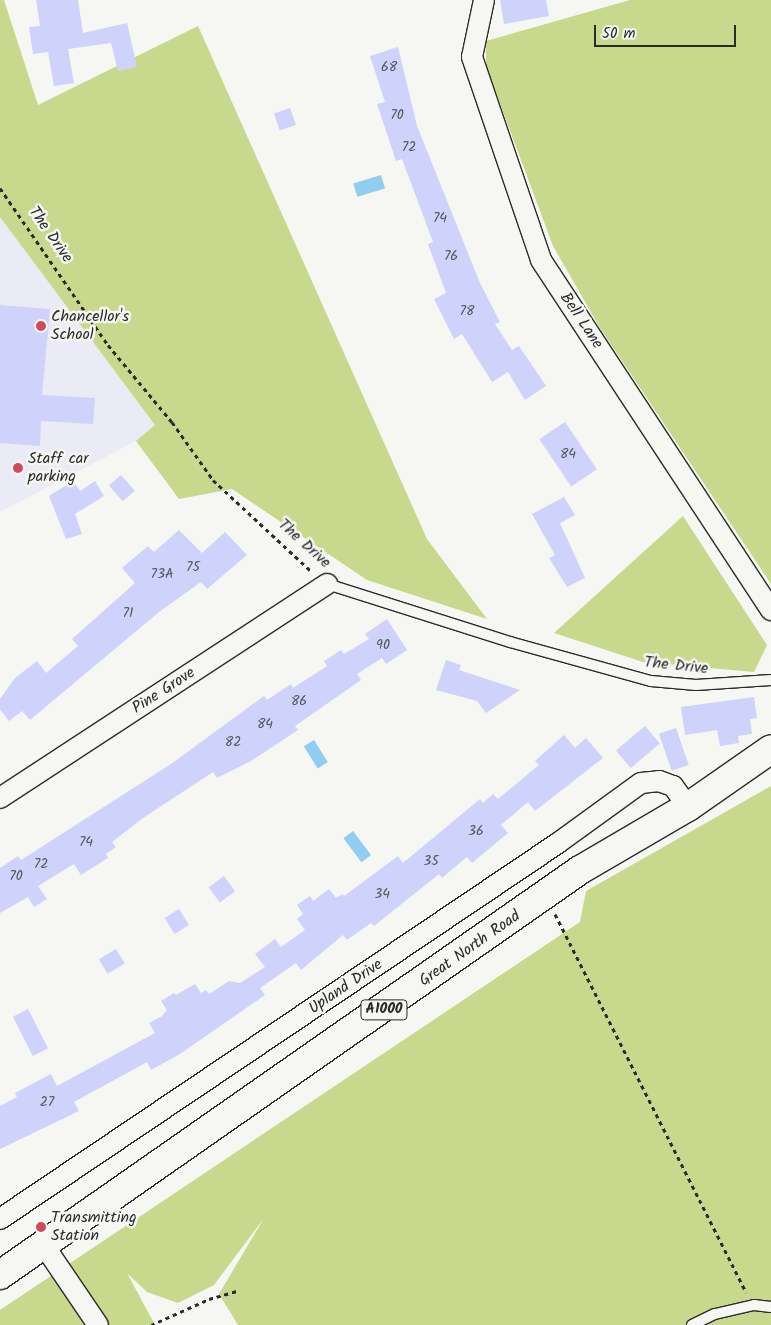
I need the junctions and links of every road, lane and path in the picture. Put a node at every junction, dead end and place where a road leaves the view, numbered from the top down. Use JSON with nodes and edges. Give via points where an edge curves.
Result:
{"nodes":[{"id":1,"x":484,"y":0,"type":"edge"},
{"id":2,"x":0,"y":188,"type":"edge"},
{"id":3,"x":327,"y":584,"type":"junction"},
{"id":4,"x":771,"y":610,"type":"edge"},
{"id":5,"x":771,"y":680,"type":"edge"},
{"id":6,"x":771,"y":749,"type":"edge"},
{"id":7,"x":0,"y":798,"type":"edge"},
{"id":8,"x":688,"y":807,"type":"junction"},
{"id":9,"x":546,"y":895,"type":"junction"},
{"id":10,"x":0,"y":1219,"type":"edge"},
{"id":11,"x":45,"y":1247,"type":"junction"},
{"id":12,"x":0,"y":1275,"type":"edge"},
{"id":13,"x":237,"y":1291,"type":"dead end"},
{"id":14,"x":754,"y":1305,"type":"junction"},
{"id":15,"x":771,"y":1307,"type":"edge"},
{"id":16,"x":98,"y":1325,"type":"edge"},
{"id":17,"x":151,"y":1325,"type":"edge"},
{"id":18,"x":692,"y":1325,"type":"edge"}],
"edges":[{"from":1,"to":4,"type":"street","name":"Bell Lane","via":[[472,57],[541,260]]},
{"from":2,"to":3,"type":"path","name":"The Drive","via":[[108,344],[172,422],[213,480]]},
{"from":3,"to":5,"type":"lane","name":"The Drive","via":[[510,642],[651,681],[696,685]]},
{"from":3,"to":7,"type":"street","name":"Pine Grove"},
{"from":6,"to":8,"type":"main road","name":"Great North Road","number":"A1000"},
{"from":8,"to":9,"type":"main road","name":"Great North Road","number":"A1000","via":[[580,870]]},
{"from":8,"to":10,"type":"street","name":"Upland Drive","via":[[673,786],[659,781],[641,783],[550,849]]},
{"from":9,"to":11,"type":"main road","name":"Great North Road","number":"A1000"},
{"from":9,"to":14,"type":"path"},
{"from":11,"to":12,"type":"main road","name":"Great North Road","number":"A1000"},
{"from":11,"to":16,"type":"street"},
{"from":13,"to":17,"type":"path","via":[[209,1299]]},
{"from":14,"to":15,"type":"lane"},
{"from":14,"to":18,"type":"lane","via":[[715,1314]]}]}
